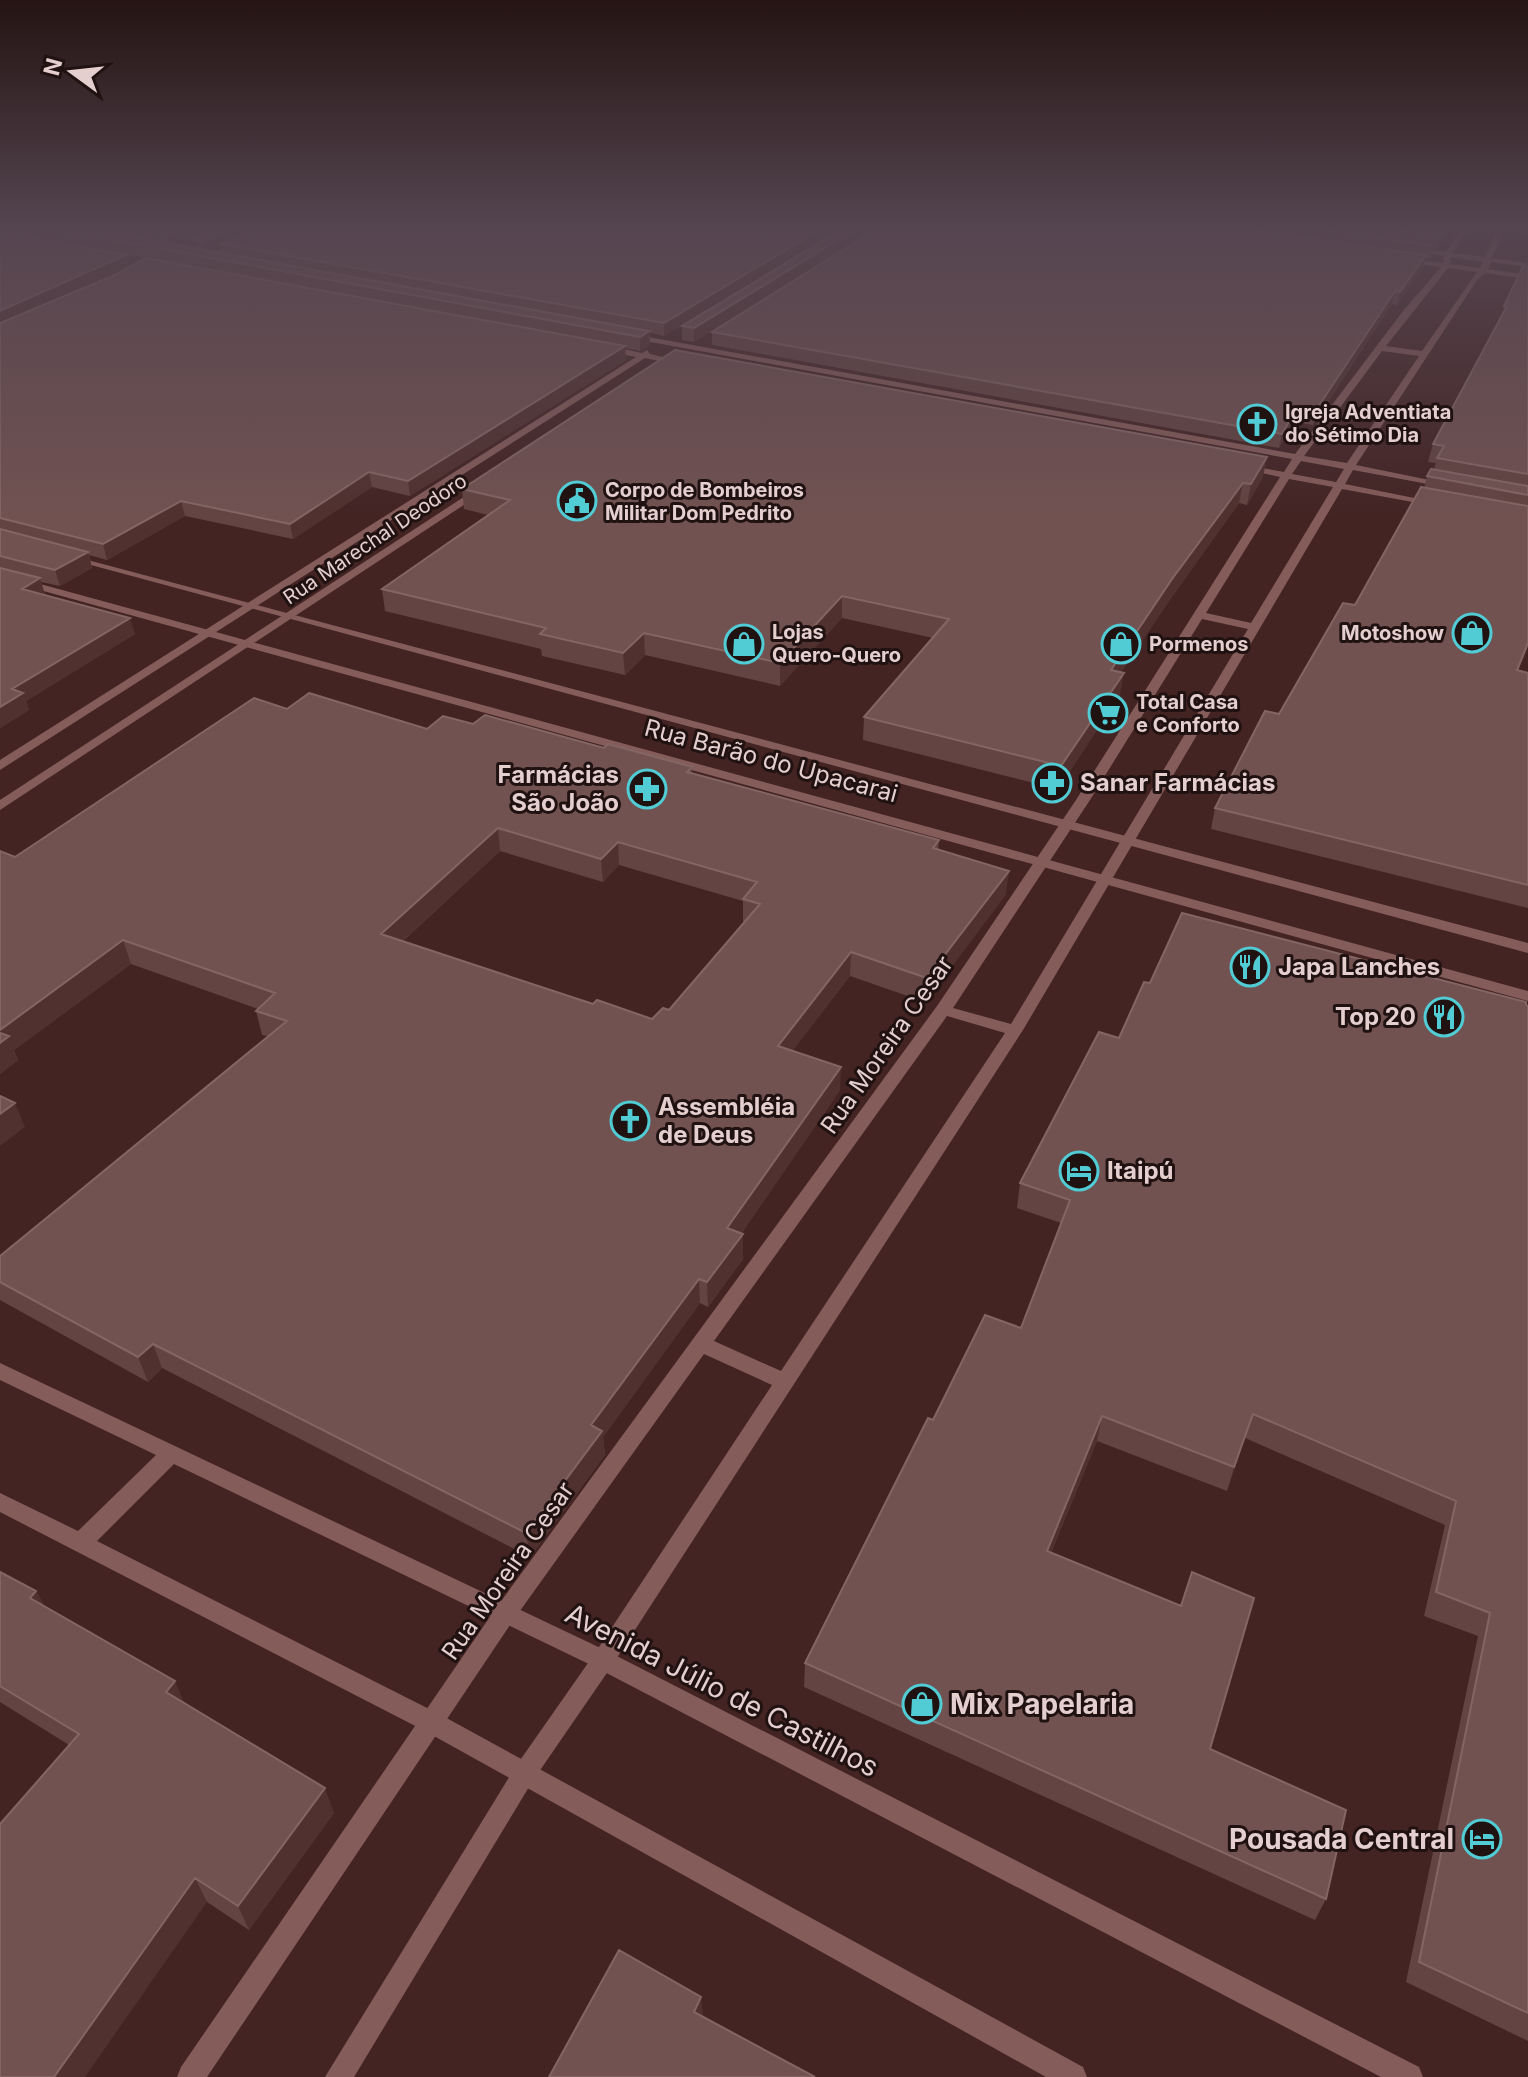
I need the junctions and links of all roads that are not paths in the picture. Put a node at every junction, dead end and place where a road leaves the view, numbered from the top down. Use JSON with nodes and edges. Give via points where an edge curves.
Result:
{"nodes":[{"id":1,"x":1399,"y":323,"type":"edge"},
{"id":2,"x":1445,"y":323,"type":"edge"},
{"id":3,"x":624,"y":334,"type":"edge"},
{"id":4,"x":679,"y":334,"type":"edge"},
{"id":5,"x":712,"y":338,"type":"edge"},
{"id":6,"x":667,"y":341,"type":"junction"},
{"id":7,"x":699,"y":347,"type":"junction"},
{"id":8,"x":600,"y":348,"type":"edge"},
{"id":9,"x":1382,"y":348,"type":"junction"},
{"id":10,"x":1425,"y":354,"type":"junction"},
{"id":11,"x":643,"y":356,"type":"junction"},
{"id":12,"x":675,"y":361,"type":"junction"},
{"id":13,"x":689,"y":364,"type":"edge"},
{"id":14,"x":662,"y":369,"type":"edge"},
{"id":15,"x":845,"y":373,"type":"junction"},
{"id":16,"x":832,"y":381,"type":"edge"},
{"id":17,"x":1298,"y":457,"type":"junction"},
{"id":18,"x":1240,"y":467,"type":"edge"},
{"id":19,"x":1350,"y":467,"type":"junction"},
{"id":20,"x":1287,"y":476,"type":"junction"},
{"id":21,"x":1339,"y":485,"type":"junction"},
{"id":22,"x":487,"y":486,"type":"edge"},
{"id":23,"x":1454,"y":486,"type":"edge"},
{"id":24,"x":1446,"y":505,"type":"edge"},
{"id":25,"x":59,"y":554,"type":"edge"},
{"id":26,"x":0,"y":576,"type":"edge"},
{"id":27,"x":252,"y":606,"type":"junction"},
{"id":28,"x":1197,"y":615,"type":"junction"},
{"id":29,"x":292,"y":616,"type":"junction"},
{"id":30,"x":1253,"y":627,"type":"junction"},
{"id":31,"x":210,"y":634,"type":"junction"},
{"id":32,"x":252,"y":643,"type":"junction"},
{"id":33,"x":0,"y":766,"type":"edge"},
{"id":34,"x":0,"y":806,"type":"edge"},
{"id":35,"x":1068,"y":824,"type":"junction"},
{"id":36,"x":1129,"y":839,"type":"junction"},
{"id":37,"x":1042,"y":860,"type":"junction"},
{"id":38,"x":1105,"y":878,"type":"junction"},
{"id":39,"x":1528,"y":948,"type":"edge"},
{"id":40,"x":1528,"y":996,"type":"edge"},
{"id":41,"x":943,"y":1010,"type":"junction"},
{"id":42,"x":1015,"y":1030,"type":"junction"},
{"id":43,"x":701,"y":1344,"type":"junction"},
{"id":44,"x":0,"y":1371,"type":"edge"},
{"id":45,"x":785,"y":1382,"type":"junction"},
{"id":46,"x":171,"y":1454,"type":"junction"},
{"id":47,"x":0,"y":1502,"type":"edge"},
{"id":48,"x":80,"y":1543,"type":"junction"},
{"id":49,"x":504,"y":1615,"type":"junction"},
{"id":50,"x":603,"y":1660,"type":"junction"},
{"id":51,"x":433,"y":1723,"type":"junction"},
{"id":52,"x":524,"y":1774,"type":"junction"},
{"id":53,"x":191,"y":2077,"type":"edge"},
{"id":54,"x":339,"y":2077,"type":"edge"},
{"id":55,"x":1073,"y":2077,"type":"edge"},
{"id":56,"x":1409,"y":2077,"type":"edge"}],
"edges":[{"from":1,"to":9,"type":"street","name":"Rua Moreira Cesar"},
{"from":2,"to":10,"type":"street"},
{"from":3,"to":6,"type":"street"},
{"from":4,"to":6,"type":"street","name":"Rua Marechal Deodoro"},
{"from":5,"to":7,"type":"street"},
{"from":6,"to":7,"type":"street"},
{"from":6,"to":11,"type":"street","name":"Rua Marechal Deodoro"},
{"from":7,"to":12,"type":"street"},
{"from":7,"to":15,"type":"street"},
{"from":8,"to":11,"type":"street"},
{"from":9,"to":10,"type":"street"},
{"from":9,"to":17,"type":"street","name":"Rua Moreira Cesar"},
{"from":10,"to":19,"type":"street"},
{"from":11,"to":12,"type":"street"},
{"from":11,"to":27,"type":"street","name":"Rua Marechal Deodoro"},
{"from":12,"to":13,"type":"street"},
{"from":12,"to":14,"type":"street"},
{"from":15,"to":16,"type":"street"},
{"from":15,"to":17,"type":"street"},
{"from":17,"to":19,"type":"street"},
{"from":17,"to":20,"type":"street","name":"Rua Moreira Cesar"},
{"from":18,"to":20,"type":"street"},
{"from":19,"to":21,"type":"street"},
{"from":19,"to":23,"type":"street"},
{"from":20,"to":21,"type":"street"},
{"from":20,"to":28,"type":"street","name":"Rua Moreira Cesar"},
{"from":21,"to":24,"type":"street"},
{"from":21,"to":30,"type":"street"},
{"from":22,"to":29,"type":"street","name":"Rua Marechal Deodoro"},
{"from":25,"to":27,"type":"street","name":"Rua Barão do Upacarai"},
{"from":26,"to":31,"type":"street","name":"Rua Barão do Upacarai"},
{"from":27,"to":29,"type":"street","name":"Rua Barão do Upacarai"},
{"from":27,"to":31,"type":"street","name":"Rua Marechal Deodoro"},
{"from":28,"to":30,"type":"street"},
{"from":28,"to":35,"type":"street","name":"Rua Moreira Cesar"},
{"from":29,"to":32,"type":"street","name":"Rua Marechal Deodoro"},
{"from":29,"to":35,"type":"street","name":"Rua Barão do Upacarai"},
{"from":30,"to":36,"type":"street"},
{"from":31,"to":32,"type":"street","name":"Rua Barão do Upacarai"},
{"from":31,"to":33,"type":"street","name":"Rua Marechal Deodoro"},
{"from":32,"to":34,"type":"street","name":"Rua Marechal Deodoro"},
{"from":32,"to":37,"type":"street","name":"Rua Barão do Upacarai"},
{"from":35,"to":36,"type":"street","name":"Rua Barão do Upacarai"},
{"from":35,"to":37,"type":"street","name":"Rua Moreira Cesar"},
{"from":36,"to":38,"type":"street"},
{"from":36,"to":39,"type":"street","name":"Rua Barão do Upacarai"},
{"from":37,"to":38,"type":"street","name":"Rua Barão do Upacarai"},
{"from":37,"to":41,"type":"street","name":"Rua Moreira Cesar"},
{"from":38,"to":40,"type":"street","name":"Rua Barão do Upacarai"},
{"from":38,"to":42,"type":"street"},
{"from":41,"to":42,"type":"street"},
{"from":41,"to":43,"type":"street","name":"Rua Moreira Cesar"},
{"from":42,"to":45,"type":"street"},
{"from":43,"to":45,"type":"street"},
{"from":43,"to":49,"type":"street","name":"Rua Moreira Cesar"},
{"from":44,"to":46,"type":"street","name":"Avenida Júlio de Castilhos"},
{"from":45,"to":50,"type":"street"},
{"from":46,"to":48,"type":"street"},
{"from":46,"to":49,"type":"street","name":"Avenida Júlio de Castilhos"},
{"from":47,"to":48,"type":"street"},
{"from":48,"to":51,"type":"street"},
{"from":49,"to":50,"type":"street","name":"Avenida Júlio de Castilhos"},
{"from":49,"to":51,"type":"street","name":"Rua Moreira Cesar"},
{"from":50,"to":52,"type":"street"},
{"from":50,"to":56,"type":"street","name":"Avenida Júlio de Castilhos"},
{"from":51,"to":52,"type":"street"},
{"from":51,"to":53,"type":"street","name":"Rua Moreira Cesar"},
{"from":52,"to":54,"type":"street"},
{"from":52,"to":55,"type":"street"}]}
